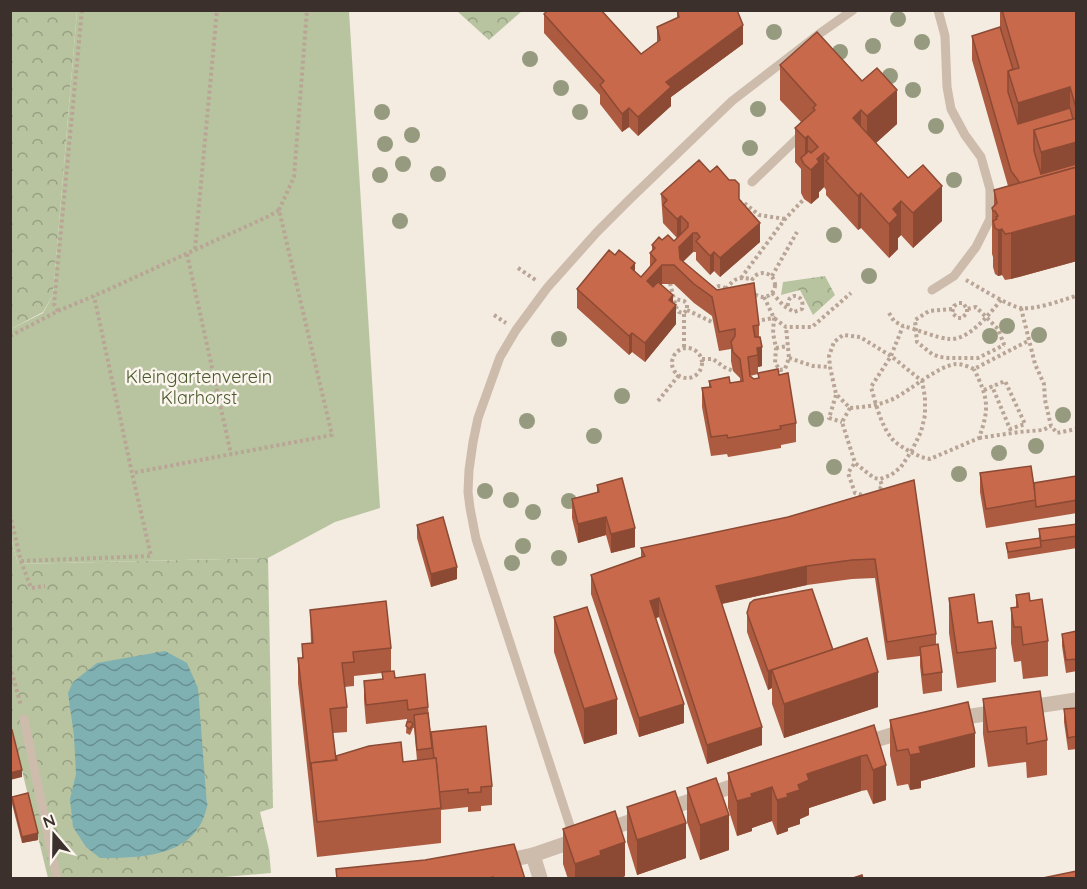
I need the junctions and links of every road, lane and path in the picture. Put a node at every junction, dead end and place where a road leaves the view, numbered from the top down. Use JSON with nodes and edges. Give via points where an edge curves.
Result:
{"nodes":[{"id":1,"x":82,"y":10,"type":"edge"},
{"id":2,"x":217,"y":10,"type":"edge"},
{"id":3,"x":307,"y":10,"type":"edge"},
{"id":4,"x":853,"y":10,"type":"edge"},
{"id":5,"x":938,"y":10,"type":"edge"},
{"id":6,"x":807,"y":129,"type":"edge"},
{"id":7,"x":752,"y":182,"type":"dead end"},
{"id":8,"x":804,"y":199,"type":"dead end"},
{"id":9,"x":739,"y":203,"type":"edge"},
{"id":10,"x":279,"y":210,"type":"junction"},
{"id":11,"x":785,"y":219,"type":"junction"},
{"id":12,"x":797,"y":232,"type":"dead end"},
{"id":13,"x":195,"y":250,"type":"junction"},
{"id":14,"x":187,"y":254,"type":"junction"},
{"id":15,"x":518,"y":268,"type":"dead end"},
{"id":16,"x":772,"y":276,"type":"junction"},
{"id":17,"x":954,"y":276,"type":"junction"},
{"id":18,"x":741,"y":278,"type":"junction"},
{"id":19,"x":753,"y":279,"type":"junction"},
{"id":20,"x":670,"y":284,"type":"dead end"},
{"id":21,"x":547,"y":288,"type":"junction"},
{"id":22,"x":726,"y":289,"type":"edge"},
{"id":23,"x":932,"y":290,"type":"dead end"},
{"id":24,"x":772,"y":293,"type":"junction"},
{"id":25,"x":851,"y":293,"type":"dead end"},
{"id":26,"x":758,"y":295,"type":"junction"},
{"id":27,"x":94,"y":296,"type":"junction"},
{"id":28,"x":1077,"y":296,"type":"edge"},
{"id":29,"x":764,"y":297,"type":"junction"},
{"id":30,"x":675,"y":299,"type":"junction"},
{"id":31,"x":1001,"y":300,"type":"junction"},
{"id":32,"x":754,"y":302,"type":"edge"},
{"id":33,"x":788,"y":307,"type":"junction"},
{"id":34,"x":1021,"y":308,"type":"junction"},
{"id":35,"x":952,"y":309,"type":"junction"},
{"id":36,"x":967,"y":309,"type":"junction"},
{"id":37,"x":58,"y":311,"type":"junction"},
{"id":38,"x":686,"y":311,"type":"junction"},
{"id":39,"x":889,"y":313,"type":"dead end"},
{"id":40,"x":987,"y":316,"type":"junction"},
{"id":41,"x":774,"y":318,"type":"junction"},
{"id":42,"x":756,"y":321,"type":"edge"},
{"id":43,"x":714,"y":323,"type":"edge"},
{"id":44,"x":903,"y":326,"type":"junction"},
{"id":45,"x":786,"y":327,"type":"junction"},
{"id":46,"x":915,"y":329,"type":"junction"},
{"id":47,"x":10,"y":336,"type":"edge"},
{"id":48,"x":1028,"y":341,"type":"junction"},
{"id":49,"x":1004,"y":345,"type":"junction"},
{"id":50,"x":788,"y":346,"type":"junction"},
{"id":51,"x":684,"y":348,"type":"junction"},
{"id":52,"x":776,"y":348,"type":"junction"},
{"id":53,"x":1007,"y":352,"type":"junction"},
{"id":54,"x":891,"y":356,"type":"junction"},
{"id":55,"x":789,"y":358,"type":"junction"},
{"id":56,"x":702,"y":359,"type":"junction"},
{"id":57,"x":830,"y":367,"type":"junction"},
{"id":58,"x":974,"y":369,"type":"junction"},
{"id":59,"x":733,"y":371,"type":"dead end"},
{"id":60,"x":679,"y":375,"type":"junction"},
{"id":61,"x":922,"y":381,"type":"junction"},
{"id":62,"x":992,"y":386,"type":"junction"},
{"id":63,"x":984,"y":390,"type":"junction"},
{"id":64,"x":836,"y":394,"type":"junction"},
{"id":65,"x":658,"y":401,"type":"dead end"},
{"id":66,"x":876,"y":405,"type":"junction"},
{"id":67,"x":850,"y":408,"type":"junction"},
{"id":68,"x":842,"y":422,"type":"junction"},
{"id":69,"x":1051,"y":426,"type":"junction"},
{"id":70,"x":1018,"y":429,"type":"junction"},
{"id":71,"x":1077,"y":429,"type":"edge"},
{"id":72,"x":979,"y":438,"type":"junction"},
{"id":73,"x":910,"y":452,"type":"junction"},
{"id":74,"x":231,"y":454,"type":"junction"},
{"id":75,"x":855,"y":463,"type":"junction"},
{"id":76,"x":132,"y":473,"type":"junction"},
{"id":77,"x":880,"y":479,"type":"junction"},
{"id":78,"x":10,"y":514,"type":"edge"},
{"id":79,"x":21,"y":561,"type":"junction"},
{"id":80,"x":45,"y":586,"type":"dead end"},
{"id":81,"x":10,"y":666,"type":"edge"},
{"id":82,"x":1077,"y":700,"type":"edge"},
{"id":83,"x":24,"y":719,"type":"joint"},
{"id":84,"x":936,"y":723,"type":"edge"},
{"id":85,"x":918,"y":727,"type":"edge"},
{"id":86,"x":846,"y":749,"type":"edge"},
{"id":87,"x":762,"y":777,"type":"edge"},
{"id":88,"x":575,"y":840,"type":"junction"},
{"id":89,"x":533,"y":855,"type":"junction"},
{"id":90,"x":482,"y":865,"type":"edge"},
{"id":91,"x":57,"y":879,"type":"edge"},
{"id":92,"x":540,"y":879,"type":"edge"}],
"edges":[{"from":1,"to":37,"type":"path","via":[[54,304]]},
{"from":2,"to":13,"type":"path"},
{"from":3,"to":10,"type":"path","via":[[294,177]]},
{"from":4,"to":21,"type":"lane","via":[[732,101],[597,232]]},
{"from":5,"to":17,"type":"lane","via":[[945,36],[951,109],[981,157],[990,189],[990,219],[976,247]]},
{"from":6,"to":7,"type":"lane"},
{"from":8,"to":11,"type":"path"},
{"from":9,"to":11,"type":"path","via":[[759,215]]},
{"from":10,"to":13,"type":"path"},
{"from":10,"to":74,"type":"path","via":[[332,435]]},
{"from":11,"to":18,"type":"path"},
{"from":12,"to":16,"type":"path"},
{"from":13,"to":14,"type":"path"},
{"from":14,"to":27,"type":"path"},
{"from":14,"to":74,"type":"path"},
{"from":15,"to":21,"type":"path"},
{"from":16,"to":19,"type":"path","via":[[758,274]]},
{"from":16,"to":24,"type":"path"},
{"from":17,"to":23,"type":"lane"},
{"from":17,"to":31,"type":"path"},
{"from":18,"to":19,"type":"path"},
{"from":18,"to":22,"type":"path","via":[[734,279]]},
{"from":19,"to":26,"type":"path","via":[[751,285]]},
{"from":20,"to":30,"type":"path"},
{"from":21,"to":88,"type":"lane","via":[[500,357],[478,418],[468,492],[476,539]]},
{"from":24,"to":29,"type":"path"},
{"from":24,"to":33,"type":"path"},
{"from":25,"to":45,"type":"path","via":[[812,327]]},
{"from":26,"to":29,"type":"path"},
{"from":26,"to":32,"type":"path"},
{"from":27,"to":37,"type":"path"},
{"from":27,"to":76,"type":"path"},
{"from":28,"to":34,"type":"path"},
{"from":29,"to":41,"type":"path"},
{"from":30,"to":38,"type":"path","via":[[687,304]]},
{"from":30,"to":38,"type":"path","via":[[679,312]]},
{"from":31,"to":34,"type":"path"},
{"from":31,"to":40,"type":"path"},
{"from":33,"to":33,"type":"path","via":[[798,311],[802,309],[802,300],[792,297]]},
{"from":34,"to":48,"type":"path"},
{"from":35,"to":36,"type":"path","via":[[956,303],[963,303]]},
{"from":35,"to":36,"type":"path","via":[[954,316],[962,318]]},
{"from":35,"to":46,"type":"path","via":[[923,314],[915,320]]},
{"from":36,"to":40,"type":"path","via":[[976,307]]},
{"from":37,"to":47,"type":"path"},
{"from":38,"to":43,"type":"path"},
{"from":38,"to":51,"type":"path"},
{"from":39,"to":44,"type":"path"},
{"from":40,"to":46,"type":"path","via":[[961,338],[950,339]]},
{"from":40,"to":49,"type":"path"},
{"from":41,"to":42,"type":"path"},
{"from":41,"to":45,"type":"path"},
{"from":41,"to":52,"type":"path"},
{"from":44,"to":46,"type":"path"},
{"from":44,"to":54,"type":"path"},
{"from":45,"to":50,"type":"path"},
{"from":46,"to":49,"type":"path","via":[[917,342],[940,357],[978,358]]},
{"from":48,"to":53,"type":"path"},
{"from":48,"to":69,"type":"path","via":[[1044,384]]},
{"from":49,"to":53,"type":"path"},
{"from":50,"to":52,"type":"path"},
{"from":50,"to":55,"type":"path"},
{"from":51,"to":56,"type":"path","via":[[695,350]]},
{"from":51,"to":60,"type":"path","via":[[672,359]]},
{"from":52,"to":55,"type":"path","via":[[775,363],[780,370],[785,369]]},
{"from":53,"to":58,"type":"path"},
{"from":54,"to":57,"type":"path","via":[[860,337],[843,335],[834,342]]},
{"from":54,"to":61,"type":"path"},
{"from":54,"to":66,"type":"path","via":[[871,387]]},
{"from":55,"to":57,"type":"path"},
{"from":56,"to":59,"type":"path","via":[[713,359]]},
{"from":56,"to":60,"type":"path","via":[[702,366],[693,376]]},
{"from":57,"to":64,"type":"path"},
{"from":58,"to":61,"type":"path","via":[[956,364]]},
{"from":58,"to":63,"type":"path"},
{"from":60,"to":65,"type":"path"},
{"from":61,"to":66,"type":"path","via":[[894,399]]},
{"from":61,"to":73,"type":"path","via":[[925,415]]},
{"from":62,"to":63,"type":"path"},
{"from":62,"to":70,"type":"path","via":[[1010,429]]},
{"from":62,"to":70,"type":"path","via":[[1005,381],[1025,424]]},
{"from":63,"to":72,"type":"path","via":[[986,419]]},
{"from":64,"to":67,"type":"path"},
{"from":64,"to":68,"type":"path","via":[[829,418]]},
{"from":66,"to":67,"type":"path"},
{"from":66,"to":73,"type":"path","via":[[888,433]]},
{"from":67,"to":68,"type":"path"},
{"from":68,"to":75,"type":"path"},
{"from":69,"to":70,"type":"path","via":[[1043,430]]},
{"from":69,"to":71,"type":"path","via":[[1057,433]]},
{"from":70,"to":72,"type":"path"},
{"from":72,"to":73,"type":"path","via":[[930,459]]},
{"from":73,"to":77,"type":"path","via":[[901,467]]},
{"from":74,"to":76,"type":"path"},
{"from":75,"to":77,"type":"path"},
{"from":75,"to":77,"type":"path","via":[[848,473],[855,493],[876,494],[882,486]]},
{"from":76,"to":79,"type":"path","via":[[151,556]]},
{"from":78,"to":79,"type":"path"},
{"from":79,"to":80,"type":"path","via":[[31,588]]},
{"from":81,"to":83,"type":"path"},
{"from":82,"to":84,"type":"street"},
{"from":83,"to":91,"type":"lane"},
{"from":85,"to":86,"type":"street"},
{"from":87,"to":88,"type":"street"},
{"from":88,"to":89,"type":"street"},
{"from":89,"to":90,"type":"street"},
{"from":89,"to":92,"type":"street"}]}
